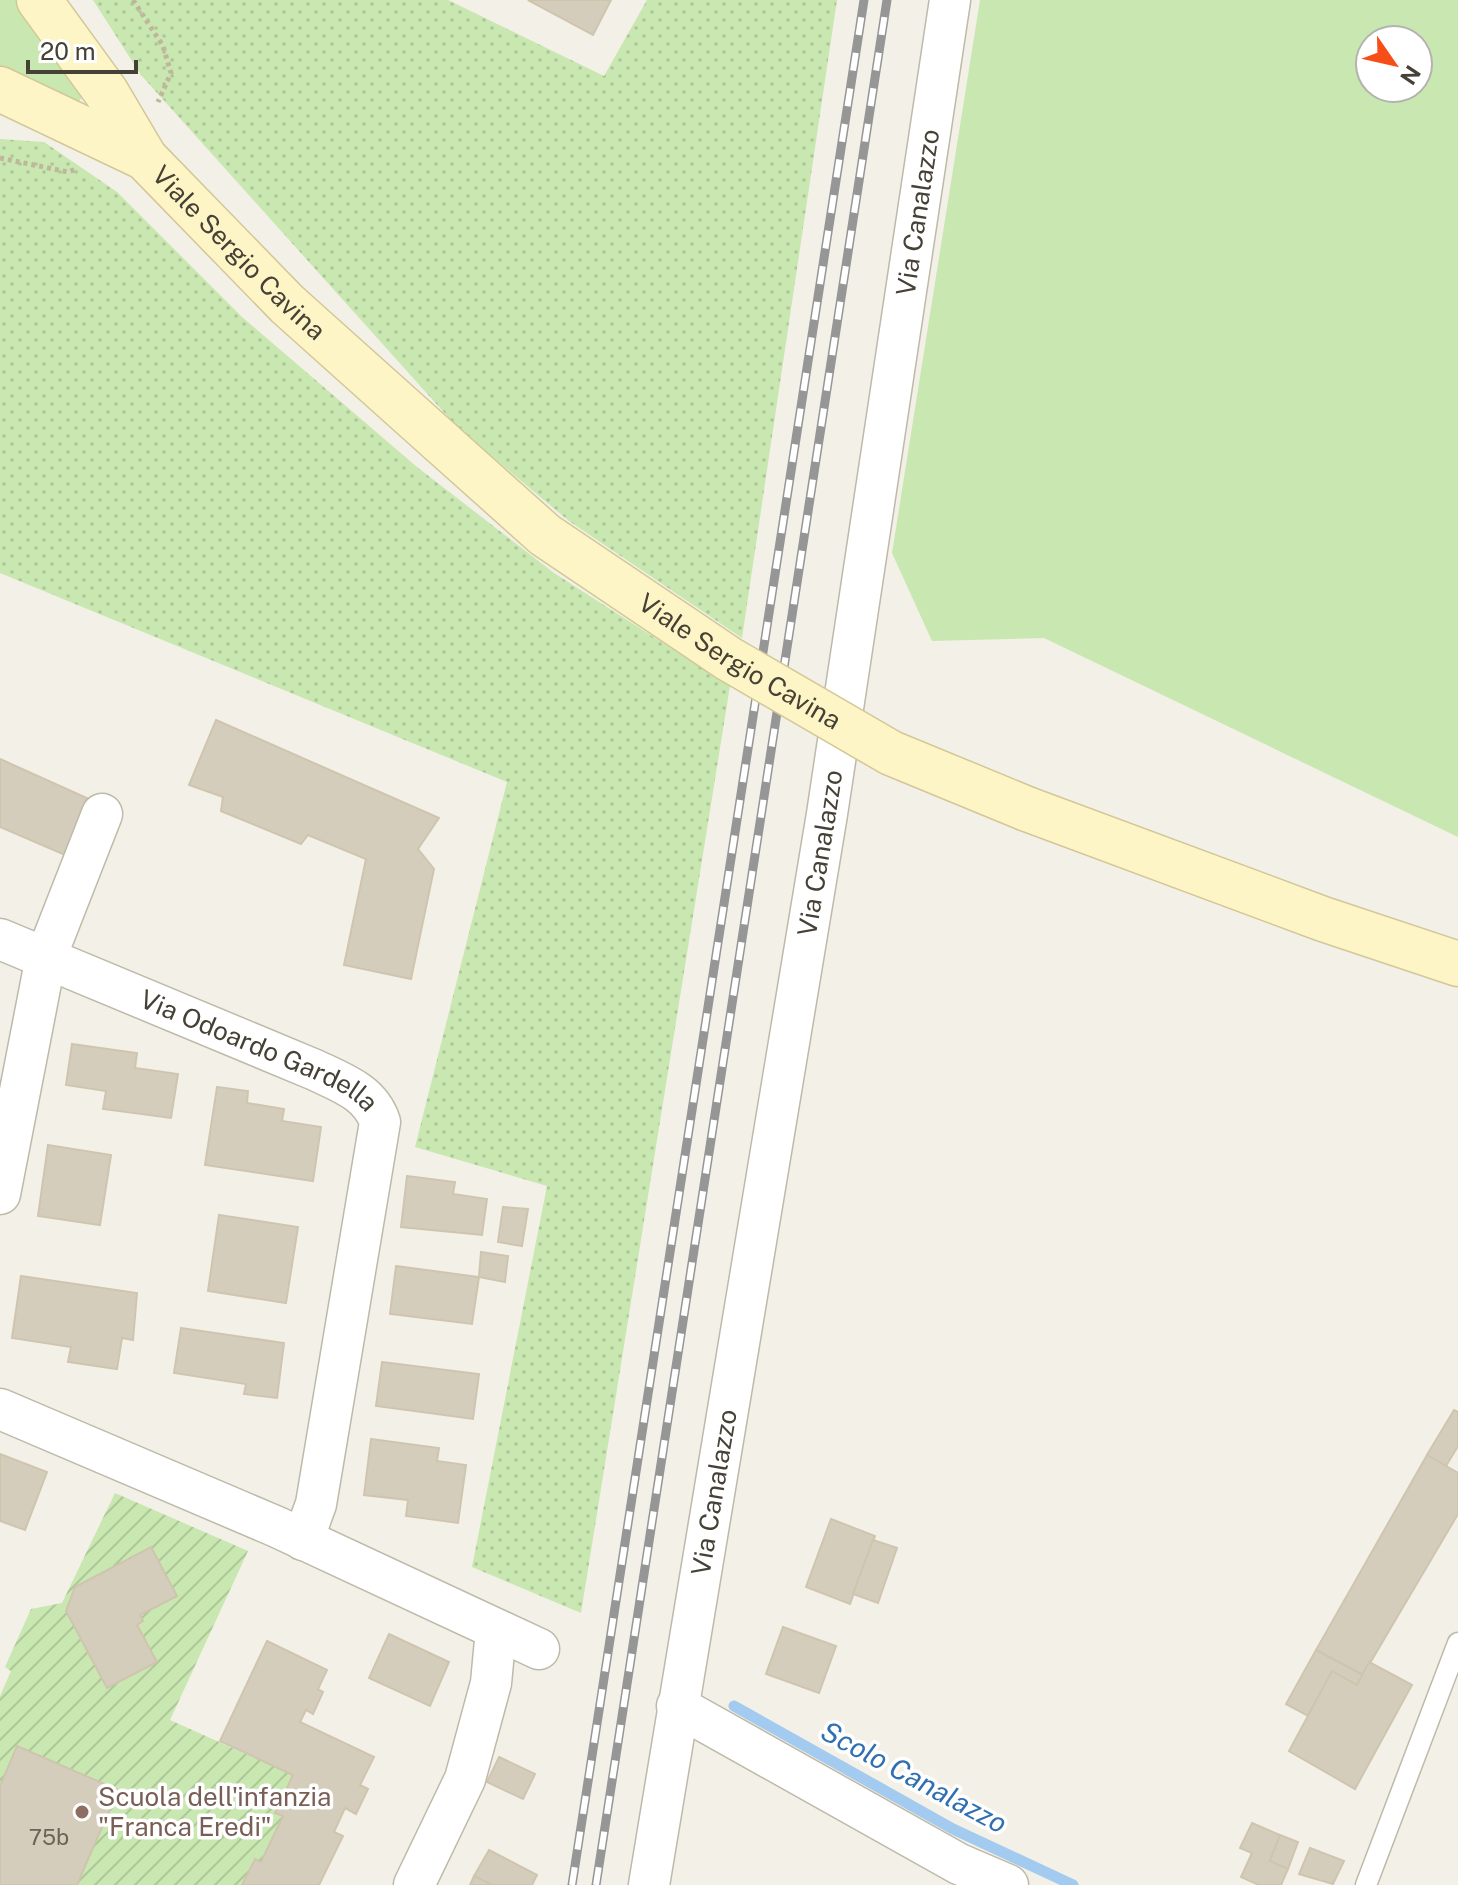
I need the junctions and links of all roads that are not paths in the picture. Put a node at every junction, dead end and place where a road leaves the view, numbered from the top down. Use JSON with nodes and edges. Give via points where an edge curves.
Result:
{"nodes":[{"id":1,"x":39,"y":0,"type":"edge"},
{"id":2,"x":950,"y":0,"type":"edge"},
{"id":3,"x":0,"y":89,"type":"edge"},
{"id":4,"x":0,"y":110,"type":"edge"},
{"id":5,"x":54,"y":114,"type":"junction"},
{"id":6,"x":145,"y":158,"type":"junction"},
{"id":7,"x":102,"y":814,"type":"dead end"},
{"id":8,"x":0,"y":939,"type":"edge"},
{"id":9,"x":46,"y":957,"type":"junction"},
{"id":10,"x":1458,"y":964,"type":"edge"},
{"id":11,"x":0,"y":1194,"type":"edge"},
{"id":12,"x":0,"y":1409,"type":"edge"},
{"id":13,"x":303,"y":1540,"type":"junction"},
{"id":14,"x":496,"y":1630,"type":"junction"},
{"id":15,"x":1458,"y":1643,"type":"edge"},
{"id":16,"x":539,"y":1649,"type":"dead end"},
{"id":17,"x":677,"y":1706,"type":"junction"},
{"id":18,"x":414,"y":1885,"type":"edge"},
{"id":19,"x":649,"y":1885,"type":"edge"},
{"id":20,"x":1008,"y":1885,"type":"edge"},
{"id":21,"x":1366,"y":1885,"type":"edge"}],
"edges":[{"from":1,"to":6,"type":"street","name":"Viale Sergio Cavina","via":[[106,92]]},
{"from":2,"to":17,"type":"street","name":"Via Canalazzo","via":[[827,814]]},
{"from":3,"to":5,"type":"street","name":"Viale Sergio Cavina"},
{"from":4,"to":5,"type":"street"},
{"from":5,"to":6,"type":"street","name":"Viale Sergio Cavina"},
{"from":6,"to":10,"type":"street","name":"Viale Sergio Cavina","bridge":true,"via":[[287,304],[545,535],[729,659],[891,753],[1027,809]]},
{"from":7,"to":9,"type":"street"},
{"from":8,"to":9,"type":"street","name":"Via Odoardo Gardella"},
{"from":9,"to":11,"type":"street"},
{"from":9,"to":13,"type":"street","name":"Via Odoardo Gardella","via":[[315,1070],[357,1090],[375,1108],[380,1122],[365,1214],[316,1504]]},
{"from":12,"to":13,"type":"street"},
{"from":13,"to":14,"type":"street"},
{"from":14,"to":16,"type":"street"},
{"from":14,"to":18,"type":"street","via":[[491,1683],[465,1779]]},
{"from":15,"to":21,"type":"lane"},
{"from":17,"to":19,"type":"street","name":"Via Canalazzo"},
{"from":17,"to":20,"type":"street","via":[[959,1864]]}]}
